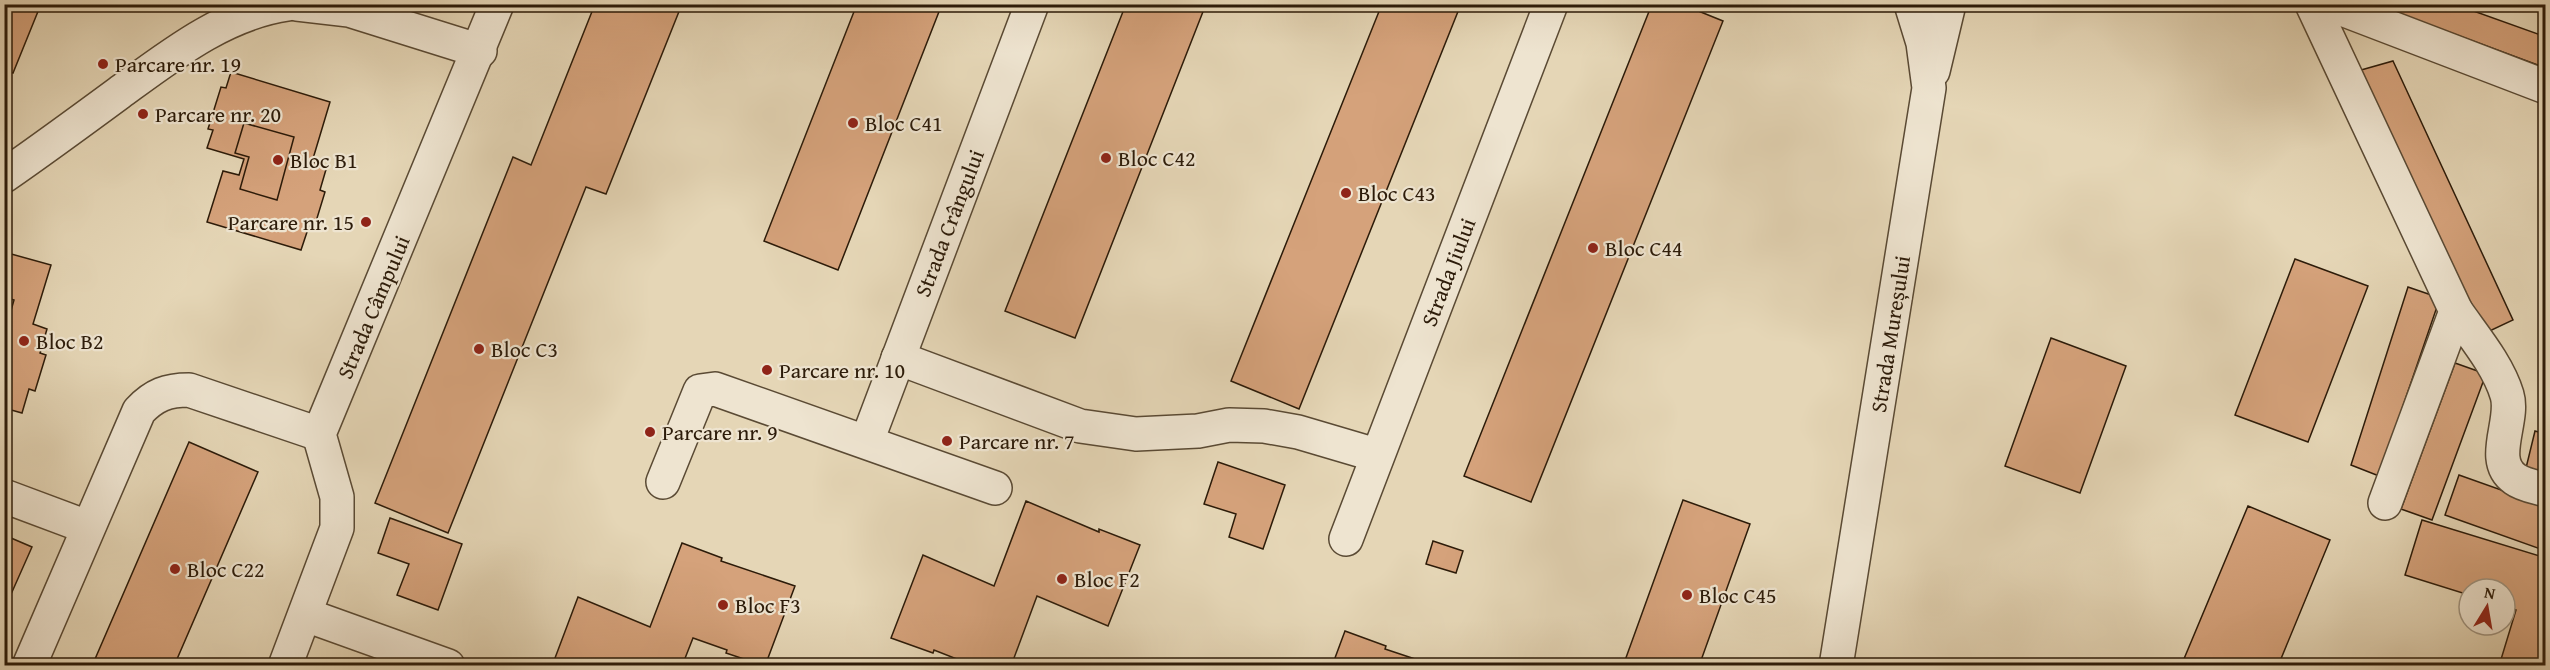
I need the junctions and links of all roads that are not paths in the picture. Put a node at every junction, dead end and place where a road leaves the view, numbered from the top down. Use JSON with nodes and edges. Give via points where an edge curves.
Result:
{"nodes":[{"id":1,"x":288,"y":4,"type":"edge"},
{"id":2,"x":297,"y":4,"type":"edge"},
{"id":3,"x":497,"y":4,"type":"edge"},
{"id":4,"x":1032,"y":4,"type":"edge"},
{"id":5,"x":1551,"y":4,"type":"edge"},
{"id":6,"x":1911,"y":4,"type":"edge"},
{"id":7,"x":1949,"y":4,"type":"edge"},
{"id":8,"x":2312,"y":4,"type":"edge"},
{"id":9,"x":2329,"y":4,"type":"edge"},
{"id":10,"x":480,"y":51,"type":"junction"},
{"id":11,"x":2546,"y":87,"type":"edge"},
{"id":12,"x":1929,"y":88,"type":"junction"},
{"id":13,"x":4,"y":176,"type":"edge"},
{"id":14,"x":2456,"y":311,"type":"junction"},
{"id":15,"x":898,"y":358,"type":"junction"},
{"id":16,"x":319,"y":434,"type":"junction"},
{"id":17,"x":867,"y":441,"type":"junction"},
{"id":18,"x":1376,"y":455,"type":"junction"},
{"id":19,"x":663,"y":482,"type":"dead end"},
{"id":20,"x":995,"y":488,"type":"dead end"},
{"id":21,"x":2546,"y":490,"type":"edge"},
{"id":22,"x":4,"y":496,"type":"edge"},
{"id":23,"x":2385,"y":503,"type":"dead end"},
{"id":24,"x":87,"y":527,"type":"junction"},
{"id":25,"x":1346,"y":539,"type":"dead end"},
{"id":26,"x":306,"y":615,"type":"junction"},
{"id":27,"x":29,"y":666,"type":"edge"},
{"id":28,"x":285,"y":666,"type":"edge"},
{"id":29,"x":448,"y":666,"type":"edge"},
{"id":30,"x":1836,"y":666,"type":"edge"}],
"edges":[{"from":1,"to":13,"type":"street","via":[[261,8],[223,23],[153,68]]},
{"from":2,"to":10,"type":"street","via":[[349,10]]},
{"from":3,"to":10,"type":"street","name":"Strada Câmpului"},
{"from":4,"to":15,"type":"street","name":"Strada Crângului"},
{"from":5,"to":18,"type":"street","name":"Strada Jiului"},
{"from":6,"to":12,"type":"street","name":"Strada Mureșului","via":[[1921,34]]},
{"from":7,"to":12,"type":"street"},
{"from":8,"to":14,"type":"street"},
{"from":9,"to":11,"type":"street"},
{"from":10,"to":16,"type":"street","name":"Strada Câmpului"},
{"from":12,"to":30,"type":"street","name":"Strada Mureșului"},
{"from":14,"to":21,"type":"street","via":[[2502,381],[2508,398],[2503,461],[2507,471],[2515,480]]},
{"from":14,"to":23,"type":"street"},
{"from":15,"to":17,"type":"street","name":"Strada Crângului"},
{"from":15,"to":18,"type":"street","via":[[1080,426],[1136,434],[1229,425],[1264,426]]},
{"from":16,"to":24,"type":"street","via":[[189,390],[170,390],[139,411]]},
{"from":16,"to":26,"type":"street","via":[[337,497],[337,528]]},
{"from":17,"to":19,"type":"street","via":[[705,388],[700,391]]},
{"from":17,"to":20,"type":"street"},
{"from":18,"to":25,"type":"street","name":"Strada Jiului"},
{"from":22,"to":24,"type":"street"},
{"from":24,"to":27,"type":"street"},
{"from":26,"to":28,"type":"street"},
{"from":26,"to":29,"type":"street"}]}
